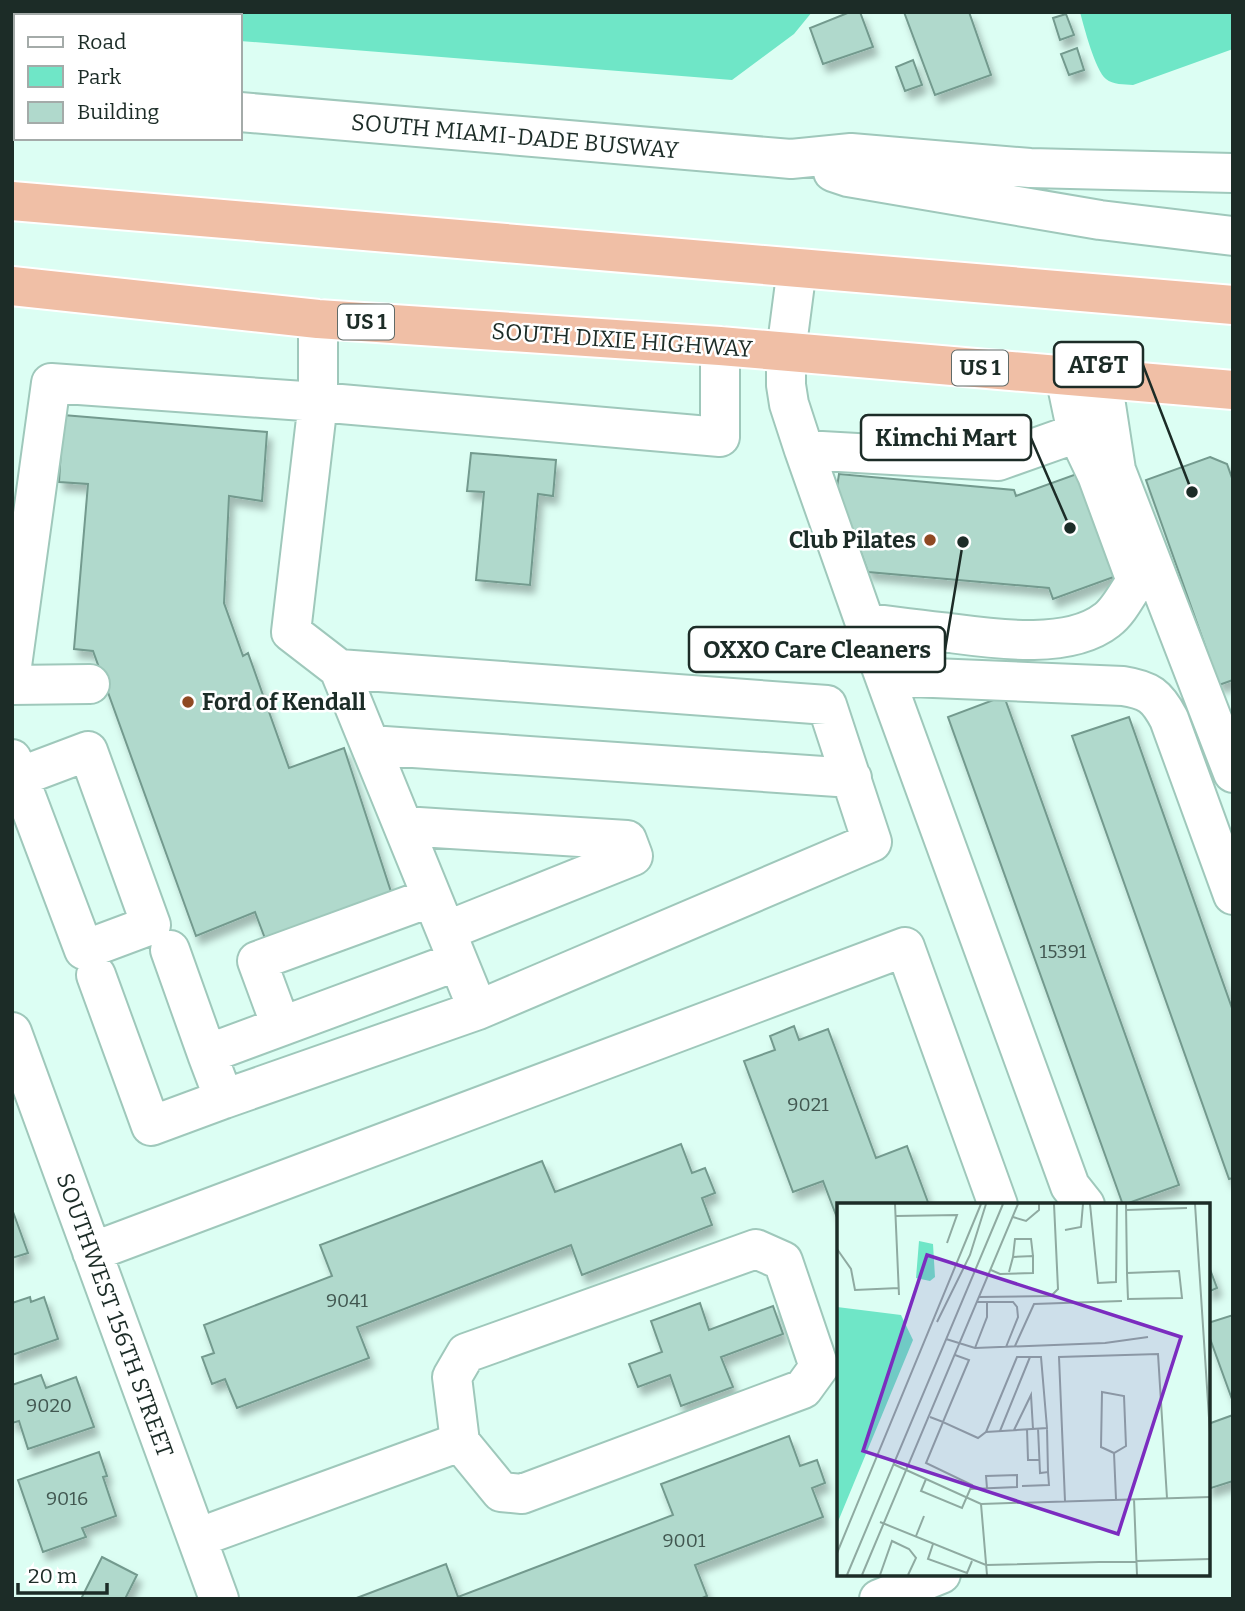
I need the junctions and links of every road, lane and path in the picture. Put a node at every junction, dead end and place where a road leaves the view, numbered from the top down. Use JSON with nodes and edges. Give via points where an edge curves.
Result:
{"nodes":[{"id":1,"x":242,"y":112,"type":"edge"},
{"id":2,"x":790,"y":159,"type":"junction"},
{"id":3,"x":1233,"y":173,"type":"edge"},
{"id":4,"x":12,"y":201,"type":"edge"},
{"id":5,"x":1233,"y":236,"type":"edge"},
{"id":6,"x":797,"y":268,"type":"junction"},
{"id":7,"x":12,"y":286,"type":"edge"},
{"id":8,"x":1233,"y":305,"type":"edge"},
{"id":9,"x":318,"y":319,"type":"junction"},
{"id":10,"x":720,"y":346,"type":"junction"},
{"id":11,"x":786,"y":352,"type":"junction"},
{"id":12,"x":1065,"y":376,"type":"junction"},
{"id":13,"x":1102,"y":379,"type":"junction"},
{"id":14,"x":1233,"y":390,"type":"edge"},
{"id":15,"x":318,"y":402,"type":"junction"},
{"id":16,"x":1077,"y":433,"type":"junction"},
{"id":17,"x":804,"y":450,"type":"junction"},
{"id":18,"x":865,"y":623,"type":"junction"},
{"id":19,"x":12,"y":666,"type":"edge"},
{"id":20,"x":339,"y":669,"type":"junction"},
{"id":21,"x":885,"y":676,"type":"junction"},
{"id":22,"x":90,"y":684,"type":"dead end"},
{"id":23,"x":12,"y":685,"type":"edge"},
{"id":24,"x":370,"y":745,"type":"junction"},
{"id":25,"x":16,"y":768,"type":"edge"},
{"id":26,"x":1233,"y":773,"type":"edge"},
{"id":27,"x":852,"y":778,"type":"junction"},
{"id":28,"x":403,"y":826,"type":"junction"},
{"id":29,"x":1233,"y":895,"type":"edge"},
{"id":30,"x":445,"y":930,"type":"junction"},
{"id":31,"x":170,"y":950,"type":"dead end"},
{"id":32,"x":96,"y":975,"type":"dead end"},
{"id":33,"x":478,"y":1010,"type":"junction"},
{"id":34,"x":281,"y":1026,"type":"junction"},
{"id":35,"x":12,"y":1032,"type":"edge"},
{"id":36,"x":207,"y":1054,"type":"junction"},
{"id":37,"x":223,"y":1099,"type":"junction"},
{"id":38,"x":997,"y":1203,"type":"edge"},
{"id":39,"x":1083,"y":1203,"type":"edge"},
{"id":40,"x":92,"y":1252,"type":"junction"},
{"id":41,"x":460,"y":1442,"type":"junction"},
{"id":42,"x":197,"y":1538,"type":"junction"},
{"id":43,"x":936,"y":1576,"type":"edge"},
{"id":44,"x":219,"y":1599,"type":"edge"},
{"id":45,"x":879,"y":1599,"type":"edge"}],
"edges":[{"from":1,"to":2,"type":"street","name":"SOUTH MIAMI-DADE BUSWAY"},
{"from":2,"to":3,"type":"street","name":"SOUTH MIAMI-DADE BUSWAY","via":[[851,153],[1030,167]]},
{"from":2,"to":5,"type":"street","name":"SOUTH MIAMI-DADE BUSWAY","via":[[848,177],[1100,220]]},
{"from":4,"to":6,"type":"highway"},
{"from":6,"to":8,"type":"highway"},
{"from":6,"to":11,"type":"street"},
{"from":7,"to":9,"type":"highway","name":"SOUTH DIXIE HIGHWAY","number":"US 1"},
{"from":9,"to":10,"type":"highway","name":"SOUTH DIXIE HIGHWAY","number":"US 1"},
{"from":9,"to":15,"type":"street"},
{"from":10,"to":11,"type":"highway","name":"SOUTH DIXIE HIGHWAY","number":"US 1"},
{"from":10,"to":15,"type":"street","via":[[720,437]]},
{"from":11,"to":12,"type":"highway","name":"SOUTH DIXIE HIGHWAY","number":"US 1"},
{"from":11,"to":17,"type":"street","via":[[789,404]]},
{"from":12,"to":13,"type":"highway","name":"SOUTH DIXIE HIGHWAY","number":"US 1"},
{"from":12,"to":16,"type":"street"},
{"from":13,"to":14,"type":"highway","name":"SOUTH DIXIE HIGHWAY","number":"US 1"},
{"from":13,"to":26,"type":"street","via":[[1116,470]]},
{"from":15,"to":19,"type":"street","via":[[51,383]]},
{"from":15,"to":20,"type":"street","via":[[291,632]]},
{"from":16,"to":17,"type":"street","via":[[998,461]]},
{"from":16,"to":18,"type":"street","via":[[1136,582],[1108,620],[1057,639],[1010,640]]},
{"from":17,"to":18,"type":"street"},
{"from":18,"to":21,"type":"street"},
{"from":20,"to":24,"type":"street"},
{"from":20,"to":27,"type":"street","via":[[827,705]]},
{"from":21,"to":29,"type":"street","via":[[1123,686],[1152,694],[1169,719]]},
{"from":21,"to":39,"type":"street","via":[[1070,1186]]},
{"from":22,"to":23,"type":"street"},
{"from":24,"to":27,"type":"street"},
{"from":24,"to":28,"type":"street"},
{"from":25,"to":25,"type":"street","via":[[84,950],[151,925],[88,751]]},
{"from":27,"to":33,"type":"street","via":[[872,842]]},
{"from":28,"to":30,"type":"street"},
{"from":28,"to":30,"type":"street","via":[[627,840],[633,856]]},
{"from":30,"to":33,"type":"street"},
{"from":30,"to":34,"type":"street"},
{"from":30,"to":34,"type":"street","via":[[257,961]]},
{"from":31,"to":36,"type":"street"},
{"from":32,"to":37,"type":"street","via":[[151,1126]]},
{"from":33,"to":37,"type":"street"},
{"from":34,"to":36,"type":"street"},
{"from":35,"to":40,"type":"street","name":"SOUTHWEST 156TH STREET"},
{"from":36,"to":37,"type":"street"},
{"from":38,"to":40,"type":"street","via":[[905,947]]},
{"from":40,"to":42,"type":"street","name":"SOUTHWEST 156TH STREET"},
{"from":41,"to":41,"type":"street","via":[[501,1492],[522,1494],[803,1389],[819,1367],[783,1261],[756,1249],[467,1353],[453,1377]]},
{"from":41,"to":42,"type":"street"},
{"from":42,"to":44,"type":"street","name":"SOUTHWEST 156TH STREET"},
{"from":43,"to":45,"type":"street"}]}
